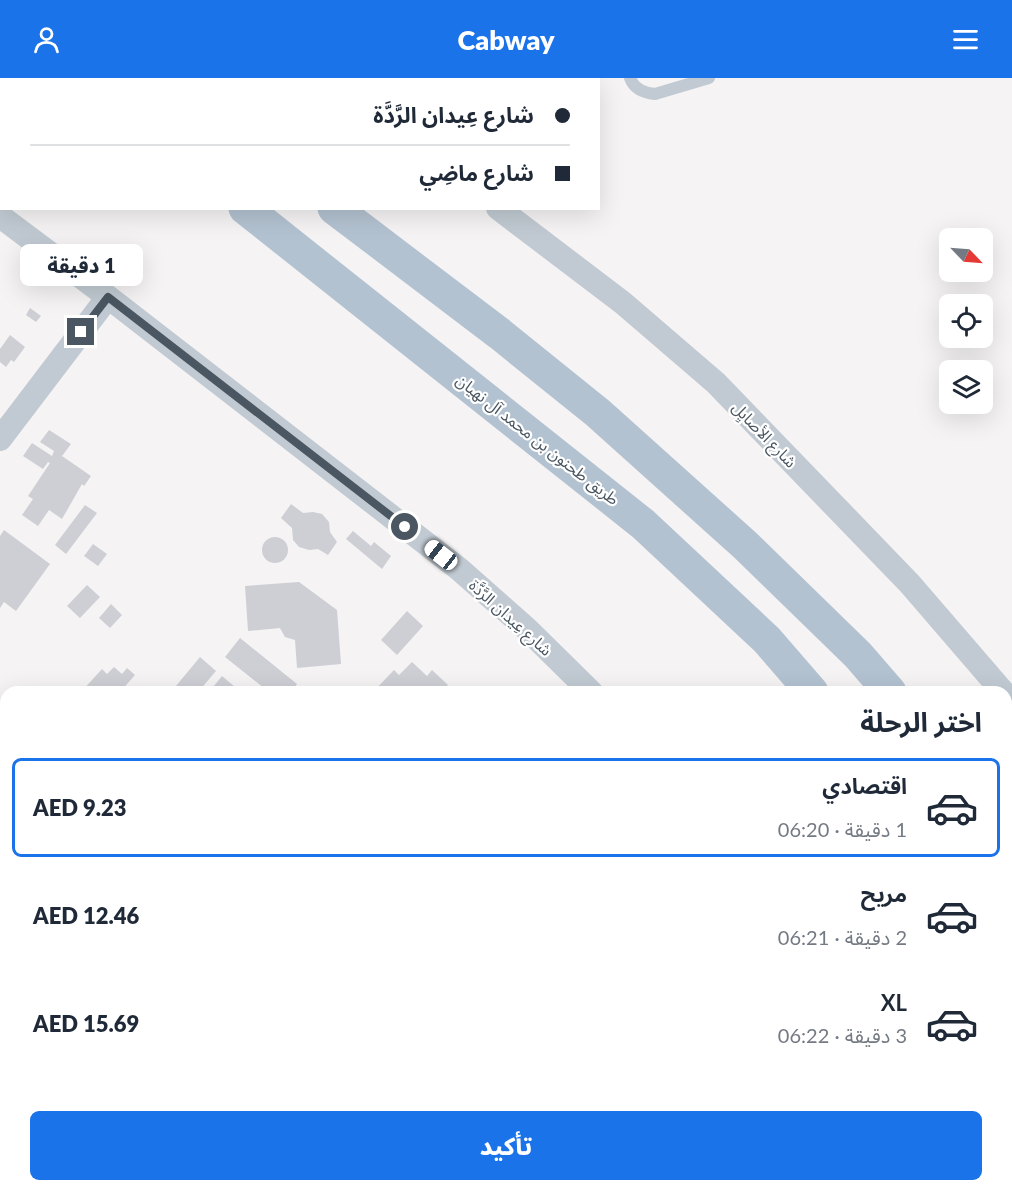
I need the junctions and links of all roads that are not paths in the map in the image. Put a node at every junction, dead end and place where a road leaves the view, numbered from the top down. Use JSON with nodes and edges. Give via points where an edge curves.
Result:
{"nodes":[{"id":1,"x":630,"y":78,"type":"edge"},
{"id":2,"x":709,"y":78,"type":"edge"},
{"id":3,"x":694,"y":80,"type":"edge"},
{"id":4,"x":248,"y":210,"type":"edge"},
{"id":5,"x":337,"y":210,"type":"edge"},
{"id":6,"x":501,"y":210,"type":"edge"},
{"id":7,"x":0,"y":216,"type":"edge"},
{"id":8,"x":108,"y":297,"type":"junction"},
{"id":9,"x":0,"y":439,"type":"edge"},
{"id":10,"x":767,"y":640,"type":"junction"},
{"id":11,"x":585,"y":686,"type":"edge"},
{"id":12,"x":792,"y":686,"type":"edge"},
{"id":13,"x":807,"y":686,"type":"edge"},
{"id":14,"x":885,"y":686,"type":"edge"},
{"id":15,"x":998,"y":686,"type":"edge"}],
"edges":[{"from":1,"to":3,"type":"lane","via":[[638,89],[655,94]]},
{"from":2,"to":3,"type":"lane"},
{"from":4,"to":10,"type":"main road","name":"طريق طحنون بن محمد آل نهيان","via":[[587,477]]},
{"from":5,"to":14,"type":"main road","via":[[598,413],[745,545]]},
{"from":6,"to":15,"type":"street","name":"شارع الأصايِل","via":[[623,303],[716,383],[909,584]]},
{"from":7,"to":8,"type":"street","name":"شارع عِيدان الرَّدَّة"},
{"from":8,"to":9,"type":"street"},
{"from":8,"to":11,"type":"street","name":"شارع عِيدان الرَّدَّة","via":[[459,569]]},
{"from":10,"to":12,"type":"street"},
{"from":10,"to":13,"type":"main road","name":"طريق طحنون بن محمد آل نهيان"}]}
